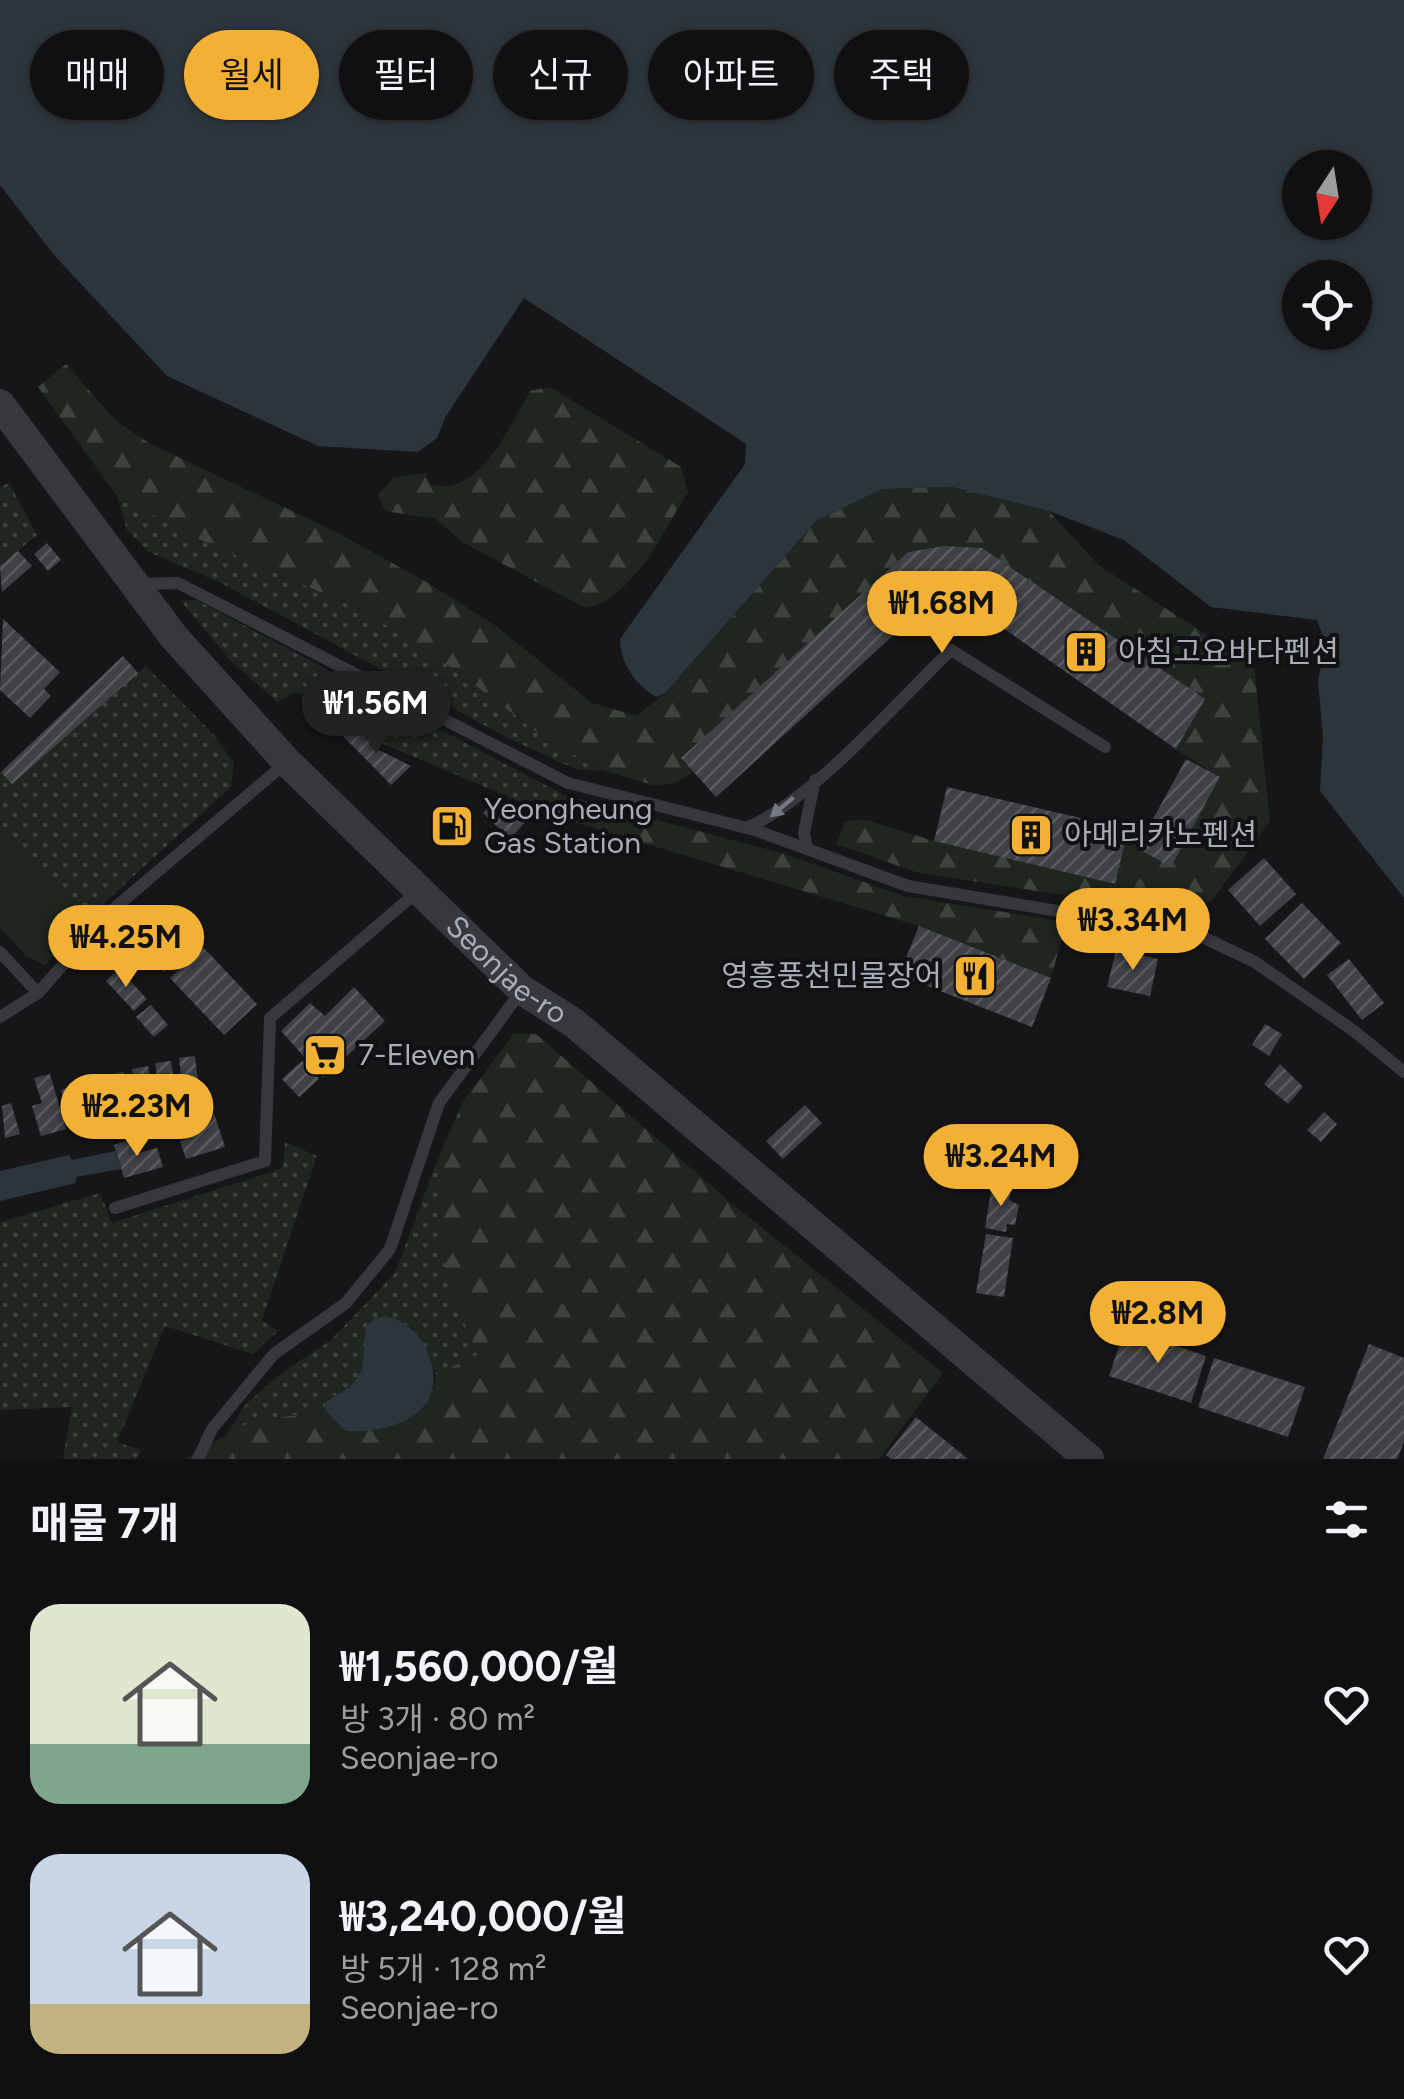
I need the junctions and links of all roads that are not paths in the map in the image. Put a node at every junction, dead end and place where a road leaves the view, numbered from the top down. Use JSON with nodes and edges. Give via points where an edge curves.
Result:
{"nodes":[{"id":1,"x":0,"y":404,"type":"edge"},
{"id":2,"x":136,"y":584,"type":"junction"},
{"id":3,"x":1105,"y":746,"type":"dead end"},
{"id":4,"x":287,"y":762,"type":"junction"},
{"id":5,"x":815,"y":780,"type":"junction"},
{"id":6,"x":746,"y":828,"type":"junction"},
{"id":7,"x":808,"y":849,"type":"junction"},
{"id":8,"x":418,"y":891,"type":"junction"},
{"id":9,"x":0,"y":952,"type":"edge"},
{"id":10,"x":522,"y":990,"type":"junction"},
{"id":11,"x":38,"y":993,"type":"junction"},
{"id":12,"x":0,"y":1017,"type":"edge"},
{"id":13,"x":1404,"y":1072,"type":"edge"},
{"id":14,"x":114,"y":1208,"type":"dead end"},
{"id":15,"x":198,"y":1459,"type":"edge"},
{"id":16,"x":1089,"y":1459,"type":"edge"}],
"edges":[{"from":1,"to":2,"type":"street","name":"Seonjae-ro"},
{"from":2,"to":4,"type":"street","name":"Seonjae-ro","via":[[174,637]]},
{"from":2,"to":6,"type":"lane","via":[[178,583],[568,784]]},
{"from":3,"to":5,"type":"lane","via":[[952,650]]},
{"from":4,"to":8,"type":"street","name":"Seonjae-ro"},
{"from":4,"to":11,"type":"lane","via":[[111,911]]},
{"from":5,"to":6,"type":"lane","one_way":true,"via":[[768,819]]},
{"from":5,"to":7,"type":"lane","via":[[804,832]]},
{"from":6,"to":7,"type":"lane"},
{"from":7,"to":13,"type":"lane","via":[[908,886],[1196,934],[1255,962]]},
{"from":8,"to":10,"type":"street","name":"Seonjae-ro"},
{"from":8,"to":14,"type":"lane","via":[[270,1018],[265,1161]]},
{"from":9,"to":11,"type":"lane"},
{"from":10,"to":15,"type":"lane","via":[[439,1103],[390,1250],[346,1304],[274,1354],[212,1429]]},
{"from":10,"to":16,"type":"street","name":"Seonjae-ro","via":[[574,1022]]},
{"from":11,"to":12,"type":"lane"}]}
